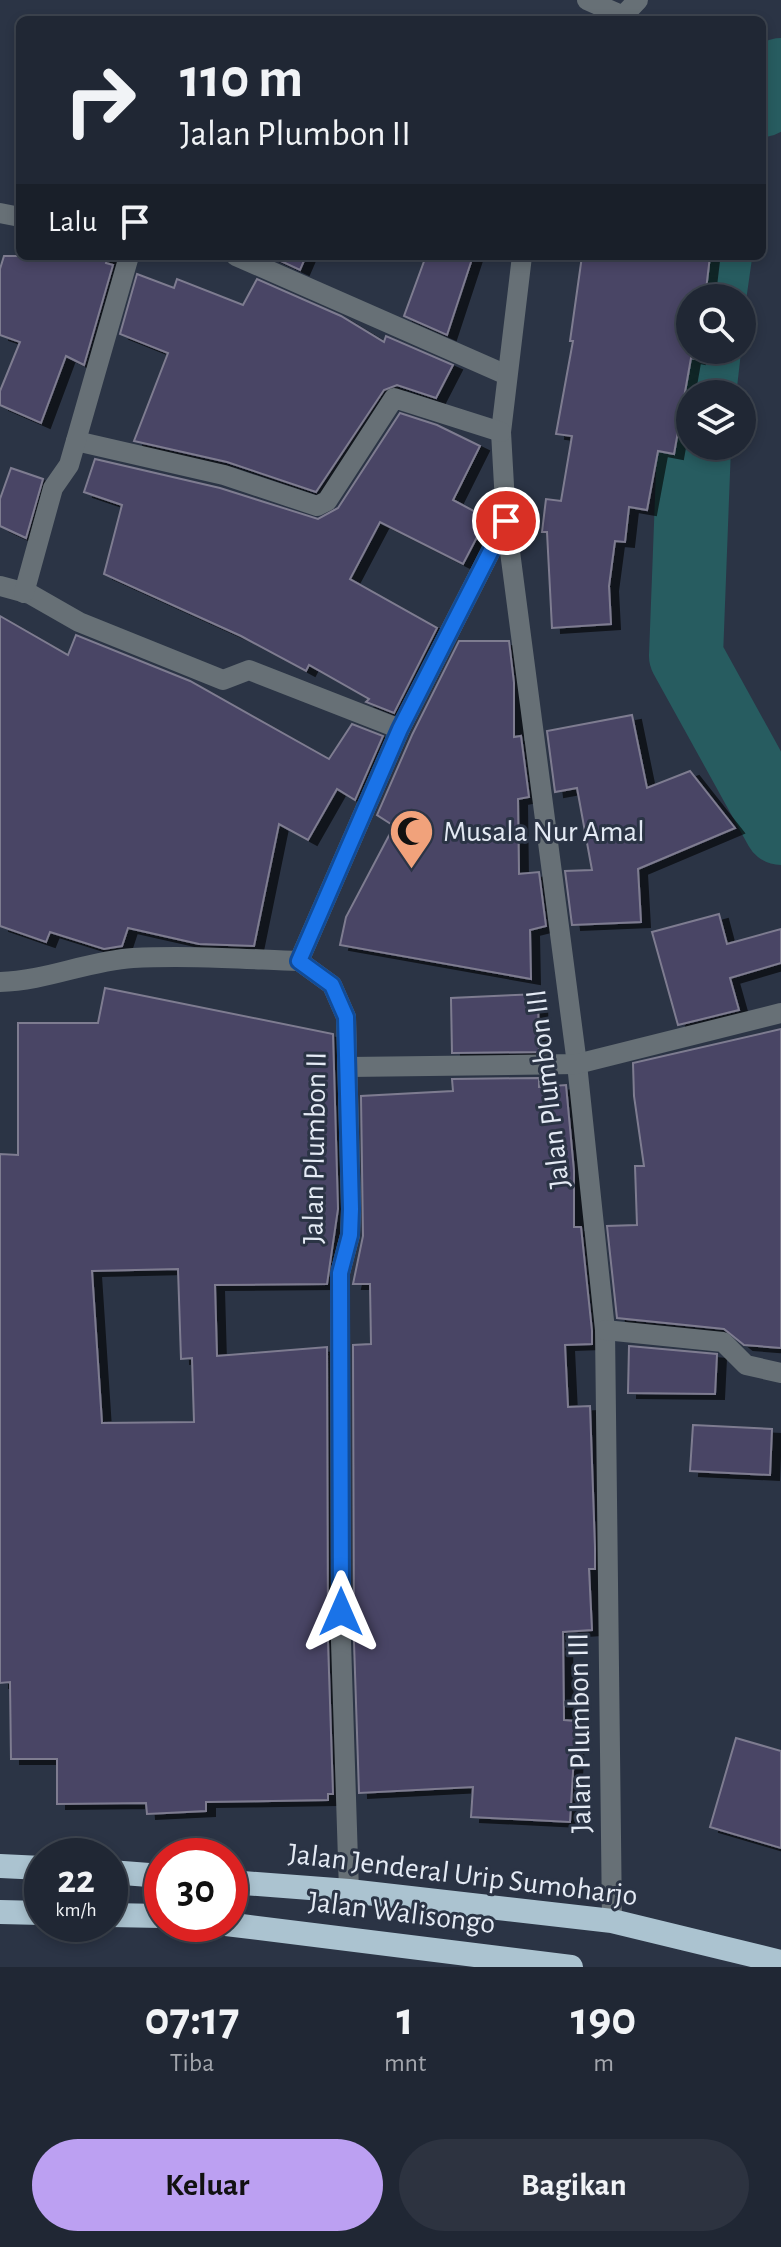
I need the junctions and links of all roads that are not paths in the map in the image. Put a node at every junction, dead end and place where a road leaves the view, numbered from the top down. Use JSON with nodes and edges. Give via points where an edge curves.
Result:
{"nodes":[{"id":1,"x":587,"y":0,"type":"edge"},
{"id":2,"x":638,"y":0,"type":"edge"},
{"id":3,"x":618,"y":16,"type":"edge"},
{"id":4,"x":621,"y":16,"type":"edge"},
{"id":5,"x":128,"y":260,"type":"edge"},
{"id":6,"x":245,"y":260,"type":"edge"},
{"id":7,"x":521,"y":260,"type":"edge"},
{"id":8,"x":507,"y":375,"type":"junction"},
{"id":9,"x":501,"y":432,"type":"junction"},
{"id":10,"x":76,"y":441,"type":"junction"},
{"id":11,"x":506,"y":521,"type":"junction"},
{"id":12,"x":0,"y":586,"type":"edge"},
{"id":13,"x":24,"y":593,"type":"junction"},
{"id":14,"x":400,"y":729,"type":"junction"},
{"id":15,"x":299,"y":961,"type":"junction"},
{"id":16,"x":0,"y":982,"type":"edge"},
{"id":17,"x":781,"y":1013,"type":"edge"},
{"id":18,"x":577,"y":1064,"type":"junction"},
{"id":19,"x":349,"y":1067,"type":"junction"},
{"id":20,"x":605,"y":1330,"type":"junction"},
{"id":21,"x":781,"y":1373,"type":"edge"},
{"id":22,"x":0,"y":1866,"type":"edge"},
{"id":23,"x":24,"y":1867,"type":"edge"},
{"id":24,"x":248,"y":1883,"type":"edge"},
{"id":25,"x":349,"y":1891,"type":"junction"},
{"id":26,"x":0,"y":1912,"type":"edge"},
{"id":27,"x":24,"y":1913,"type":"edge"},
{"id":28,"x":612,"y":1921,"type":"junction"},
{"id":29,"x":248,"y":1927,"type":"edge"},
{"id":30,"x":781,"y":1962,"type":"edge"},
{"id":31,"x":571,"y":1967,"type":"edge"}],
"edges":[{"from":1,"to":3,"type":"street"},
{"from":2,"to":4,"type":"street"},
{"from":5,"to":10,"type":"street"},
{"from":6,"to":8,"type":"street"},
{"from":7,"to":8,"type":"street","name":"Jalan Plumbon III"},
{"from":8,"to":9,"type":"street","name":"Jalan Plumbon III"},
{"from":9,"to":10,"type":"street","via":[[394,398],[327,501],[317,506],[224,475]]},
{"from":9,"to":11,"type":"street","name":"Jalan Plumbon III"},
{"from":10,"to":13,"type":"street","via":[[69,465],[53,488]]},
{"from":11,"to":14,"type":"street"},
{"from":11,"to":18,"type":"street","name":"Jalan Plumbon III"},
{"from":12,"to":13,"type":"street"},
{"from":13,"to":14,"type":"street","via":[[79,622],[223,680],[249,670]]},
{"from":14,"to":15,"type":"street"},
{"from":15,"to":16,"type":"street","via":[[134,958]]},
{"from":15,"to":19,"type":"street","name":"Jalan Plumbon II","via":[[332,985],[342,1002]]},
{"from":17,"to":18,"type":"street"},
{"from":18,"to":19,"type":"street"},
{"from":18,"to":20,"type":"street","name":"Jalan Plumbon III"},
{"from":19,"to":25,"type":"street","name":"Jalan Plumbon II","via":[[350,1235],[340,1273],[341,1642]]},
{"from":20,"to":21,"type":"street","via":[[723,1342],[746,1365]]},
{"from":20,"to":28,"type":"street","name":"Jalan Plumbon III"},
{"from":22,"to":23,"type":"highway"},
{"from":24,"to":25,"type":"highway","name":"Jalan Jenderal Urip Sumoharjo"},
{"from":25,"to":28,"type":"highway","name":"Jalan Jenderal Urip Sumoharjo"},
{"from":26,"to":27,"type":"highway"},
{"from":28,"to":30,"type":"highway","name":"Jalan Jenderal Urip Sumoharjo"},
{"from":29,"to":31,"type":"highway","name":"Jalan Walisongo"}]}
